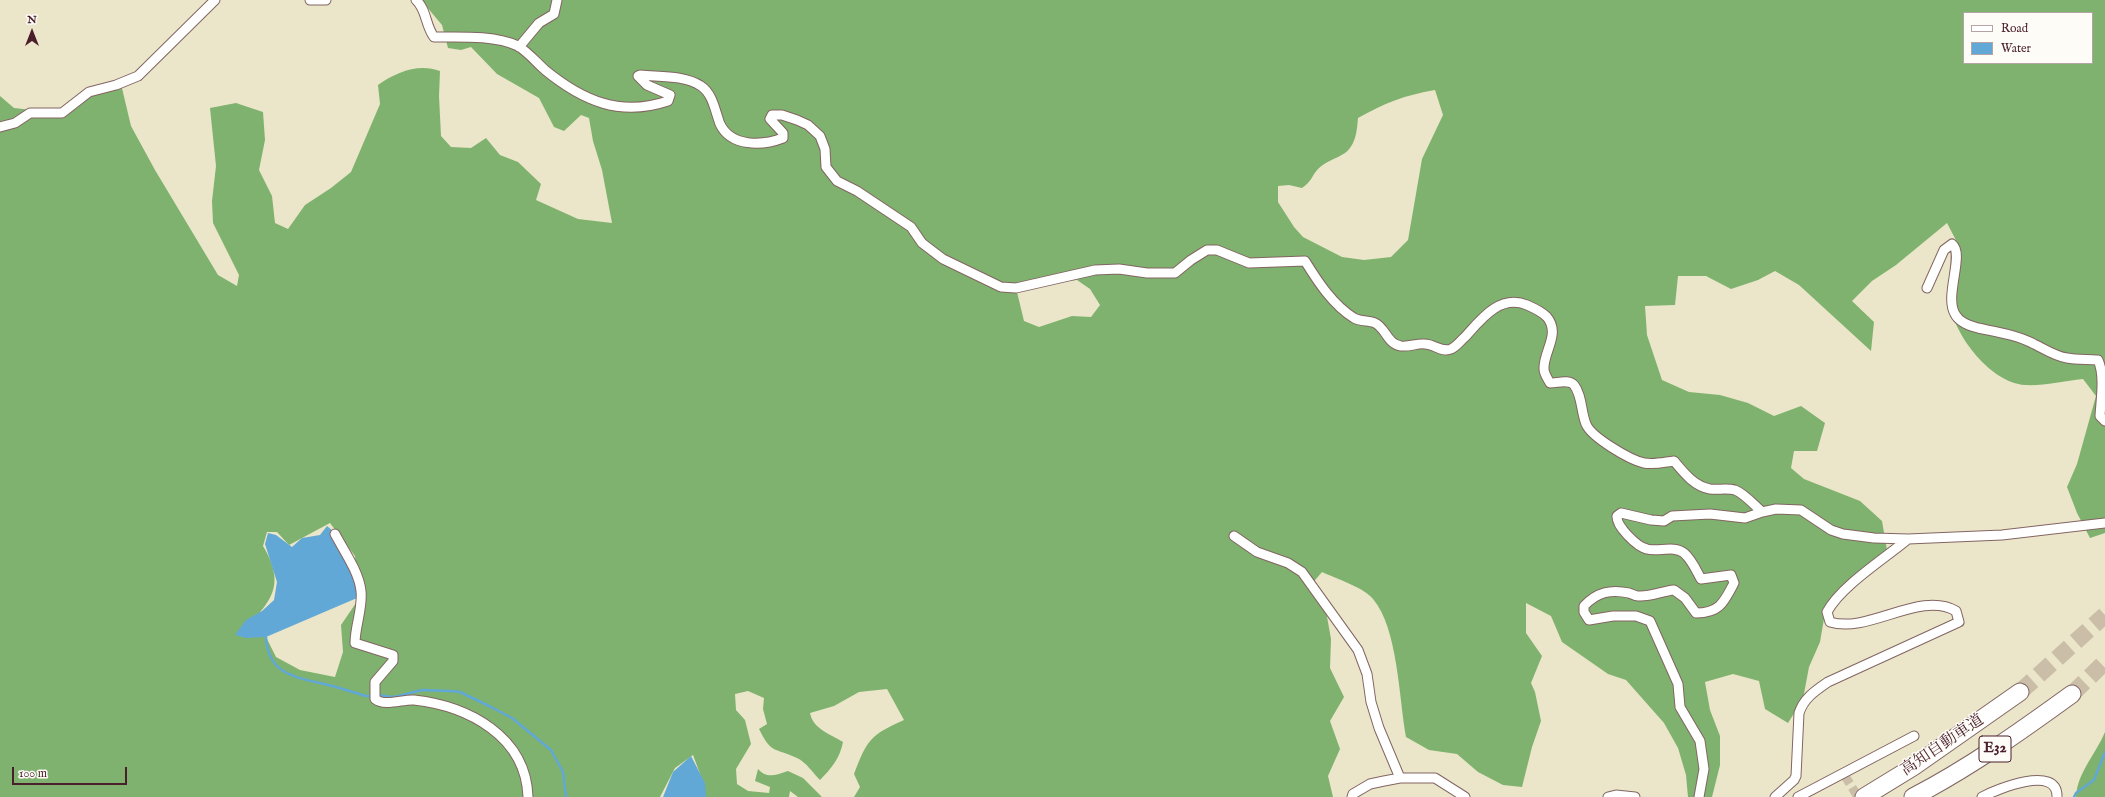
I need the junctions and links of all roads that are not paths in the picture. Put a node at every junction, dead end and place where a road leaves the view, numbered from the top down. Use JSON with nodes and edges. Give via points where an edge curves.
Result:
{"nodes":[{"id":1,"x":215,"y":0,"type":"edge"},
{"id":2,"x":310,"y":0,"type":"edge"},
{"id":3,"x":326,"y":0,"type":"edge"},
{"id":4,"x":416,"y":0,"type":"edge"},
{"id":5,"x":558,"y":0,"type":"edge"},
{"id":6,"x":519,"y":47,"type":"junction"},
{"id":7,"x":0,"y":127,"type":"edge"},
{"id":8,"x":1927,"y":288,"type":"dead end"},
{"id":9,"x":2105,"y":422,"type":"edge"},
{"id":10,"x":1762,"y":512,"type":"junction"},
{"id":11,"x":2105,"y":523,"type":"edge"},
{"id":12,"x":335,"y":534,"type":"dead end"},
{"id":13,"x":1234,"y":536,"type":"dead end"},
{"id":14,"x":1908,"y":539,"type":"junction"},
{"id":15,"x":2020,"y":692,"type":"tunnel mouth"},
{"id":16,"x":2072,"y":694,"type":"tunnel mouth"},
{"id":17,"x":1914,"y":736,"type":"dead end"},
{"id":18,"x":1400,"y":778,"type":"junction"},
{"id":19,"x":528,"y":797,"type":"edge"},
{"id":20,"x":1352,"y":797,"type":"edge"},
{"id":21,"x":1465,"y":797,"type":"edge"},
{"id":22,"x":1608,"y":797,"type":"edge"},
{"id":23,"x":1635,"y":797,"type":"edge"},
{"id":24,"x":1699,"y":797,"type":"edge"},
{"id":25,"x":1775,"y":797,"type":"edge"},
{"id":26,"x":1798,"y":797,"type":"edge"},
{"id":27,"x":1864,"y":797,"type":"edge"},
{"id":28,"x":1913,"y":797,"type":"edge"},
{"id":29,"x":1982,"y":797,"type":"edge"},
{"id":30,"x":2057,"y":797,"type":"edge"}],
"edges":[{"from":1,"to":7,"type":"street","via":[[138,76],[89,92],[62,113],[30,113],[15,123]]},
{"from":2,"to":3,"type":"street"},
{"from":4,"to":6,"type":"street","via":[[423,8],[428,29],[434,36],[481,37]]},
{"from":5,"to":6,"type":"street","via":[[554,14],[539,23]]},
{"from":6,"to":10,"type":"street","via":[[576,91],[599,102],[621,108],[668,101],[670,96],[641,80],[638,76],[640,75],[680,78],[693,82],[707,91],[727,135],[742,142],[771,143],[783,138],[783,133],[770,119],[772,115],[782,115],[808,125],[820,136],[825,149],[826,167],[837,182],[857,191],[911,227],[922,243],[943,259],[1001,287],[1016,288],[1095,270],[1175,273],[1207,250],[1217,250],[1249,263],[1305,261],[1329,296],[1354,318],[1375,323],[1393,343],[1401,346],[1427,344],[1440,349],[1450,349],[1459,344],[1482,318],[1497,306],[1507,302],[1520,302],[1537,308],[1548,318],[1552,326],[1552,340],[1544,370],[1546,375],[1550,383],[1573,384],[1578,392],[1586,425],[1593,435],[1644,464],[1674,460],[1695,483],[1709,489],[1734,490]]},
{"from":8,"to":9,"type":"street","via":[[1944,250],[1952,244],[1956,250],[1950,297],[1955,316],[1965,324],[2000,332],[2054,354],[2068,358],[2098,360],[2102,366],[2100,416]]},
{"from":10,"to":14,"type":"street","via":[[1776,509],[1801,510],[1831,530],[1843,534]]},
{"from":10,"to":24,"type":"street","via":[[1745,518],[1710,514],[1672,516],[1664,521],[1621,513],[1617,516],[1621,528],[1646,549],[1683,552],[1701,579],[1730,575],[1734,583],[1724,601],[1706,614],[1696,613],[1685,598],[1674,590],[1661,591],[1651,596],[1636,596],[1614,591],[1600,593],[1584,606],[1584,612],[1589,620],[1636,616],[1650,621],[1678,684],[1680,707],[1700,741],[1704,769]]},
{"from":11,"to":14,"type":"street","via":[[2002,535]]},
{"from":12,"to":19,"type":"street","via":[[361,590],[355,643],[394,655],[393,661],[375,682],[375,695],[378,701],[413,700],[457,710],[490,727],[513,751],[528,788]]},
{"from":13,"to":18,"type":"street","via":[[1257,552],[1288,563],[1302,572],[1358,650],[1367,674],[1371,702],[1379,728]]},
{"from":14,"to":25,"type":"street","via":[[1831,604],[1827,612],[1830,622],[1841,626],[1925,606],[1947,606],[1956,611],[1959,622],[1828,682],[1812,693],[1802,704],[1799,713],[1796,776]]},
{"from":15,"to":27,"type":"highway","name":"高知自動車道","number":"E32","via":[[1913,767]]},
{"from":16,"to":28,"type":"highway","name":"高知自動車道","number":"E32","via":[[1977,760]]},
{"from":17,"to":26,"type":"street"},
{"from":18,"to":20,"type":"street","via":[[1370,784]]},
{"from":18,"to":21,"type":"street","via":[[1435,778]]},
{"from":22,"to":23,"type":"street","via":[[1616,794]]},
{"from":29,"to":30,"type":"street","via":[[2020,782],[2048,782],[2054,784]]}]}
